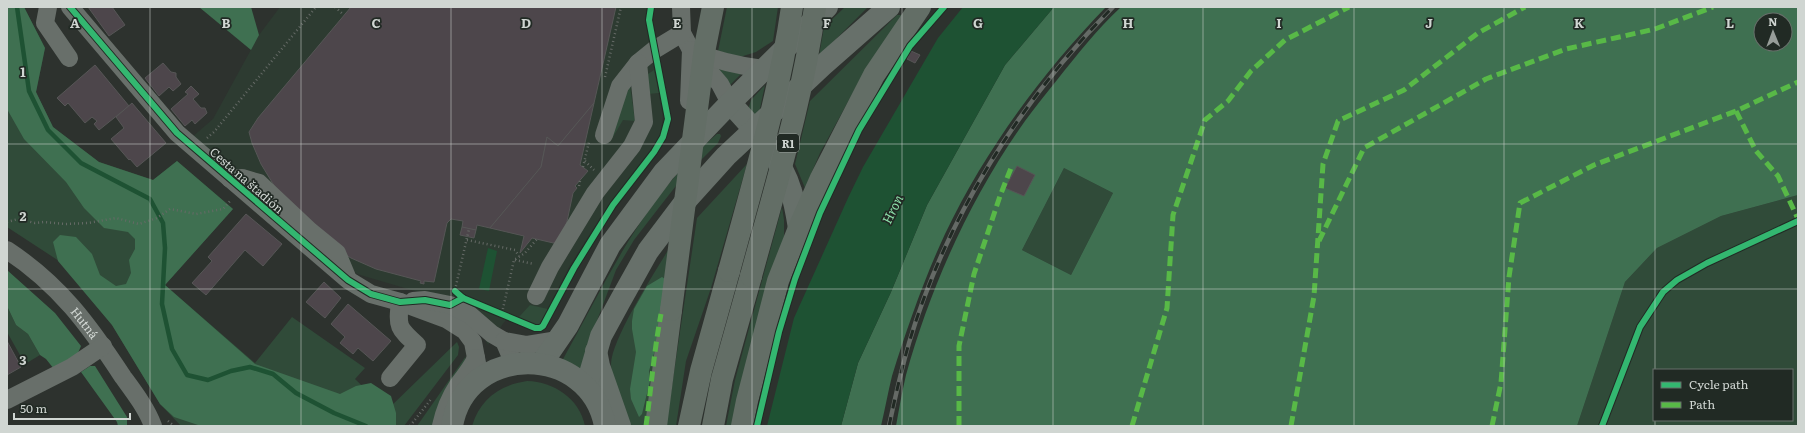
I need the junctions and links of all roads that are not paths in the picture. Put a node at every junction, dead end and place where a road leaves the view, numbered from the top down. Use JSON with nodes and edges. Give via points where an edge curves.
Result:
{"nodes":[{"id":1,"x":48,"y":7,"type":"edge"},
{"id":2,"x":70,"y":7,"type":"edge"},
{"id":3,"x":681,"y":7,"type":"edge"},
{"id":4,"x":713,"y":7,"type":"edge"},
{"id":5,"x":792,"y":7,"type":"edge"},
{"id":6,"x":814,"y":7,"type":"edge"},
{"id":7,"x":827,"y":7,"type":"edge"},
{"id":8,"x":889,"y":7,"type":"edge"},
{"id":9,"x":920,"y":7,"type":"edge"},
{"id":10,"x":682,"y":33,"type":"junction"},
{"id":11,"x":691,"y":50,"type":"junction"},
{"id":12,"x":69,"y":58,"type":"dead end"},
{"id":13,"x":638,"y":62,"type":"junction"},
{"id":14,"x":764,"y":69,"type":"junction"},
{"id":15,"x":730,"y":103,"type":"junction"},
{"id":16,"x":755,"y":130,"type":"junction"},
{"id":17,"x":604,"y":135,"type":"dead end"},
{"id":18,"x":688,"y":147,"type":"junction"},
{"id":19,"x":799,"y":228,"type":"junction"},
{"id":20,"x":7,"y":250,"type":"edge"},
{"id":21,"x":536,"y":296,"type":"dead end"},
{"id":22,"x":400,"y":302,"type":"junction"},
{"id":23,"x":558,"y":340,"type":"junction"},
{"id":24,"x":504,"y":341,"type":"junction"},
{"id":25,"x":103,"y":346,"type":"junction"},
{"id":26,"x":596,"y":349,"type":"junction"},
{"id":27,"x":476,"y":358,"type":"junction"},
{"id":28,"x":542,"y":363,"type":"junction"},
{"id":29,"x":514,"y":364,"type":"junction"},
{"id":30,"x":390,"y":378,"type":"dead end"},
{"id":31,"x":480,"y":379,"type":"junction"},
{"id":32,"x":586,"y":387,"type":"junction"},
{"id":33,"x":7,"y":400,"type":"edge"},
{"id":34,"x":150,"y":422,"type":"edge"},
{"id":35,"x":441,"y":426,"type":"edge"},
{"id":36,"x":452,"y":426,"type":"edge"},
{"id":37,"x":605,"y":426,"type":"edge"},
{"id":38,"x":620,"y":426,"type":"edge"},
{"id":39,"x":656,"y":426,"type":"edge"},
{"id":40,"x":689,"y":426,"type":"edge"},
{"id":41,"x":713,"y":426,"type":"edge"},
{"id":42,"x":742,"y":426,"type":"edge"}],
"edges":[{"from":1,"to":12,"type":"street","via":[[45,23]]},
{"from":2,"to":22,"type":"street","name":"Cesta na štadión","via":[[177,133],[348,280],[371,294]]},
{"from":3,"to":10,"type":"street"},
{"from":4,"to":39,"type":"highway","bridge":true,"via":[[705,47]]},
{"from":5,"to":40,"type":"highway","number":"R1","bridge":true,"via":[[783,64],[766,140],[701,372]]},
{"from":6,"to":41,"type":"highway","number":"R1","bridge":true,"via":[[804,68],[786,148],[722,379]]},
{"from":7,"to":14,"type":"main road"},
{"from":8,"to":16,"type":"main road"},
{"from":9,"to":19,"type":"highway","via":[[874,75],[821,178]]},
{"from":10,"to":11,"type":"street"},
{"from":10,"to":13,"type":"street"},
{"from":11,"to":14,"type":"street","via":[[715,60]]},
{"from":11,"to":15,"type":"street","via":[[720,84]]},
{"from":11,"to":18,"type":"street"},
{"from":13,"to":17,"type":"street","via":[[620,86]]},
{"from":13,"to":21,"type":"street","via":[[644,122],[632,146],[595,192],[550,267]]},
{"from":14,"to":15,"type":"main road"},
{"from":15,"to":16,"type":"main road"},
{"from":15,"to":18,"type":"main road"},
{"from":16,"to":19,"type":"main road","via":[[783,170],[791,191]]},
{"from":16,"to":26,"type":"main road","via":[[726,156],[688,198],[648,251]]},
{"from":18,"to":23,"type":"main road","via":[[660,177],[610,245]]},
{"from":19,"to":42,"type":"highway","via":[[778,281]]},
{"from":20,"to":25,"type":"street","name":"Hutná","via":[[46,279],[72,306]]},
{"from":22,"to":24,"type":"street","name":"Cesta na štadión","via":[[452,298],[492,334]]},
{"from":22,"to":27,"type":"street","name":"Cesta na štadión","via":[[446,319],[465,331],[473,342]]},
{"from":22,"to":30,"type":"street","via":[[400,329],[417,345]]},
{"from":23,"to":24,"type":"street","name":"Cesta na štadión","via":[[527,345]]},
{"from":23,"to":28,"type":"main road"},
{"from":24,"to":29,"type":"street"},
{"from":25,"to":33,"type":"street","via":[[72,367]]},
{"from":25,"to":34,"type":"street","name":"Hutná"},
{"from":26,"to":32,"type":"main road"},
{"from":26,"to":38,"type":"main road","via":[[599,366]]},
{"from":27,"to":31,"type":"street","name":"Cesta na štadión"},
{"from":27,"to":35,"type":"street","via":[[471,370],[458,385],[448,403]]},
{"from":28,"to":29,"type":"main road"},
{"from":28,"to":32,"type":"main road","via":[[563,370]]},
{"from":29,"to":31,"type":"main road","via":[[493,371]]},
{"from":31,"to":36,"type":"main road","via":[[462,400]]},
{"from":32,"to":37,"type":"main road","via":[[599,408]]}]}
